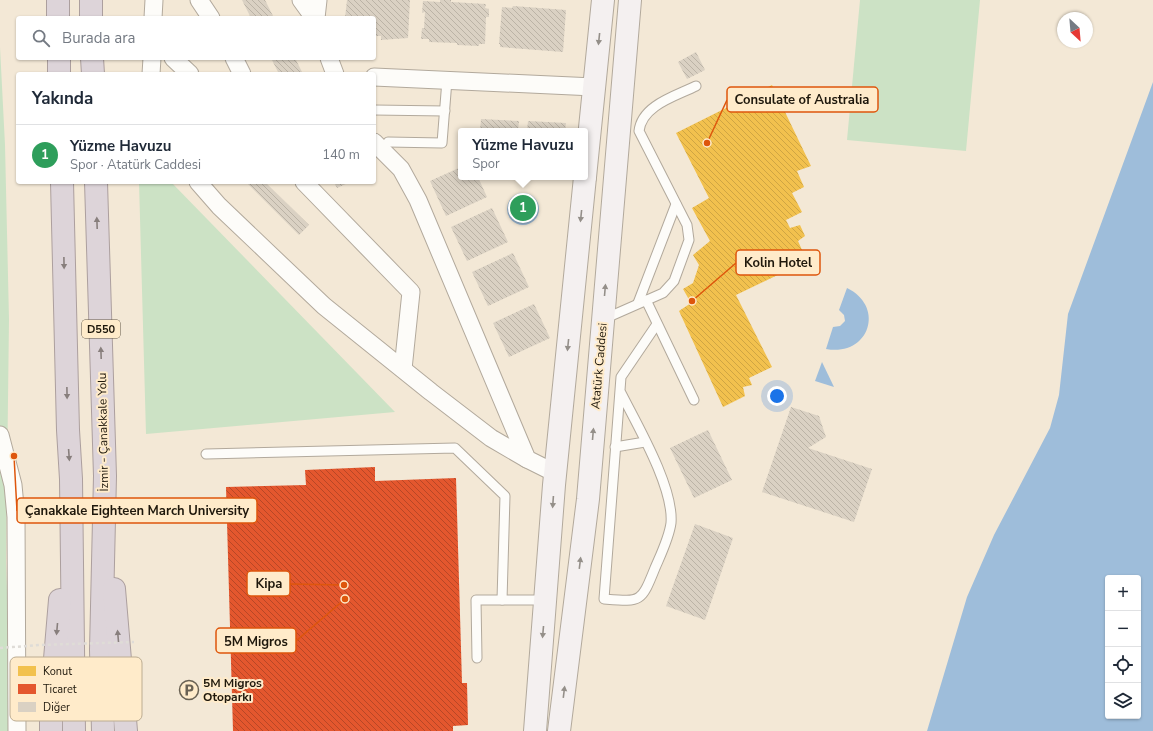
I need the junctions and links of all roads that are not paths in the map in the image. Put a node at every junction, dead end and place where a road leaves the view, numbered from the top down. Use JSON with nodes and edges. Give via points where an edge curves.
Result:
{"nodes":[{"id":1,"x":58,"y":0,"type":"edge"},
{"id":2,"x":91,"y":0,"type":"edge"},
{"id":3,"x":154,"y":0,"type":"edge"},
{"id":4,"x":199,"y":0,"type":"edge"},
{"id":5,"x":301,"y":0,"type":"edge"},
{"id":6,"x":318,"y":0,"type":"edge"},
{"id":7,"x":603,"y":0,"type":"edge"},
{"id":8,"x":630,"y":0,"type":"edge"},
{"id":9,"x":58,"y":16,"type":"edge"},
{"id":10,"x":92,"y":16,"type":"edge"},
{"id":11,"x":153,"y":16,"type":"edge"},
{"id":12,"x":210,"y":16,"type":"edge"},
{"id":13,"x":313,"y":16,"type":"edge"},
{"id":14,"x":315,"y":16,"type":"edge"},
{"id":15,"x":59,"y":60,"type":"edge"},
{"id":16,"x":92,"y":60,"type":"edge"},
{"id":17,"x":152,"y":60,"type":"edge"},
{"id":18,"x":175,"y":60,"type":"edge"},
{"id":19,"x":235,"y":60,"type":"edge"},
{"id":20,"x":330,"y":60,"type":"edge"},
{"id":21,"x":59,"y":72,"type":"edge"},
{"id":22,"x":93,"y":72,"type":"edge"},
{"id":23,"x":151,"y":72,"type":"edge"},
{"id":24,"x":188,"y":72,"type":"edge"},
{"id":25,"x":241,"y":72,"type":"edge"},
{"id":26,"x":334,"y":72,"type":"edge"},
{"id":27,"x":376,"y":77,"type":"edge"},
{"id":28,"x":447,"y":80,"type":"junction"},
{"id":29,"x":696,"y":86,"type":"dead end"},
{"id":30,"x":594,"y":87,"type":"junction"},
{"id":31,"x":376,"y":110,"type":"edge"},
{"id":32,"x":445,"y":112,"type":"junction"},
{"id":33,"x":381,"y":142,"type":"edge"},
{"id":34,"x":588,"y":147,"type":"edge"},
{"id":35,"x":585,"y":180,"type":"edge"},
{"id":36,"x":62,"y":184,"type":"edge"},
{"id":37,"x":96,"y":184,"type":"edge"},
{"id":38,"x":200,"y":184,"type":"edge"},
{"id":39,"x":306,"y":184,"type":"edge"},
{"id":40,"x":676,"y":204,"type":"junction"},
{"id":41,"x":642,"y":302,"type":"junction"},
{"id":42,"x":603,"y":320,"type":"junction"},
{"id":43,"x":571,"y":321,"type":"junction"},
{"id":44,"x":657,"y":324,"type":"junction"},
{"id":45,"x":403,"y":368,"type":"junction"},
{"id":46,"x":620,"y":391,"type":"junction"},
{"id":47,"x":694,"y":400,"type":"dead end"},
{"id":48,"x":0,"y":435,"type":"edge"},
{"id":49,"x":645,"y":442,"type":"junction"},
{"id":50,"x":616,"y":447,"type":"junction"},
{"id":51,"x":206,"y":454,"type":"dead end"},
{"id":52,"x":527,"y":459,"type":"junction"},
{"id":53,"x":555,"y":473,"type":"junction"},
{"id":54,"x":590,"y":474,"type":"junction"},
{"id":55,"x":105,"y":476,"type":"junction"},
{"id":56,"x":71,"y":479,"type":"junction"},
{"id":57,"x":502,"y":600,"type":"junction"},
{"id":58,"x":545,"y":600,"type":"junction"},
{"id":59,"x":17,"y":657,"type":"edge"},
{"id":60,"x":55,"y":657,"type":"edge"},
{"id":61,"x":73,"y":657,"type":"edge"},
{"id":62,"x":101,"y":657,"type":"edge"},
{"id":63,"x":120,"y":657,"type":"edge"},
{"id":64,"x":476,"y":658,"type":"dead end"},
{"id":65,"x":17,"y":721,"type":"edge"},
{"id":66,"x":74,"y":721,"type":"edge"},
{"id":67,"x":102,"y":721,"type":"edge"},
{"id":68,"x":125,"y":721,"type":"edge"},
{"id":69,"x":17,"y":731,"type":"edge"},
{"id":70,"x":74,"y":731,"type":"edge"},
{"id":71,"x":102,"y":731,"type":"edge"},
{"id":72,"x":126,"y":731,"type":"edge"},
{"id":73,"x":535,"y":731,"type":"edge"},
{"id":74,"x":559,"y":731,"type":"edge"}],
"edges":[{"from":1,"to":9,"type":"highway"},
{"from":2,"to":10,"type":"highway"},
{"from":3,"to":11,"type":"street"},
{"from":4,"to":12,"type":"street"},
{"from":5,"to":13,"type":"street"},
{"from":6,"to":14,"type":"street"},
{"from":7,"to":30,"type":"main road","one_way":true},
{"from":42,"to":8,"type":"main road","name":"Atatürk Caddesi","one_way":true},
{"from":15,"to":21,"type":"highway"},
{"from":16,"to":22,"type":"highway"},
{"from":17,"to":23,"type":"street"},
{"from":18,"to":24,"type":"street"},
{"from":19,"to":25,"type":"street"},
{"from":20,"to":26,"type":"street"},
{"from":27,"to":28,"type":"street"},
{"from":28,"to":30,"type":"street"},
{"from":28,"to":32,"type":"lane"},
{"from":29,"to":40,"type":"lane","via":[[648,111],[639,126],[639,131]]},
{"from":30,"to":34,"type":"main road"},
{"from":31,"to":32,"type":"lane"},
{"from":32,"to":33,"type":"lane","via":[[442,143]]},
{"from":33,"to":52,"type":"street","via":[[401,169],[418,200]]},
{"from":35,"to":43,"type":"main road","one_way":true},
{"from":36,"to":56,"type":"highway","number":"D550","one_way":true},
{"from":55,"to":37,"type":"highway","name":"İzmir - Çanakkale Yolu","number":"D550","one_way":true},
{"from":38,"to":45,"type":"street","via":[[219,206],[324,306]]},
{"from":39,"to":45,"type":"street","via":[[411,292]]},
{"from":40,"to":41,"type":"lane"},
{"from":40,"to":41,"type":"lane","via":[[687,225],[689,240],[674,281],[663,293]]},
{"from":41,"to":42,"type":"lane"},
{"from":41,"to":44,"type":"lane"},
{"from":42,"to":43,"type":"main road"},
{"from":54,"to":42,"type":"main road","name":"Atatürk Caddesi","one_way":true},
{"from":43,"to":53,"type":"main road","one_way":true},
{"from":44,"to":46,"type":"lane","via":[[621,377]]},
{"from":44,"to":47,"type":"lane"},
{"from":45,"to":52,"type":"street","via":[[491,438]]},
{"from":46,"to":49,"type":"lane"},
{"from":46,"to":50,"type":"lane"},
{"from":48,"to":59,"type":"street","via":[[13,485],[16,517]]},
{"from":49,"to":50,"type":"lane"},
{"from":49,"to":50,"type":"lane","via":[[668,493],[671,522],[670,531],[645,592],[628,601],[604,599]]},
{"from":51,"to":57,"type":"lane","via":[[455,448],[506,496]]},
{"from":52,"to":53,"type":"street"},
{"from":53,"to":54,"type":"main road"},
{"from":53,"to":58,"type":"main road","one_way":true},
{"from":74,"to":54,"type":"main road","name":"Atatürk Caddesi","one_way":true},
{"from":55,"to":62,"type":"highway","name":"İzmir - Çanakkale Yolu","number":"D550"},
{"from":63,"to":55,"type":"highway","one_way":true},
{"from":56,"to":60,"type":"highway","one_way":true},
{"from":56,"to":61,"type":"highway","number":"D550"},
{"from":57,"to":58,"type":"lane"},
{"from":57,"to":64,"type":"lane","via":[[476,600]]},
{"from":58,"to":73,"type":"main road","one_way":true},
{"from":65,"to":69,"type":"street"},
{"from":66,"to":70,"type":"highway","number":"D550"},
{"from":67,"to":71,"type":"highway","name":"İzmir - Çanakkale Yolu","number":"D550"},
{"from":72,"to":68,"type":"highway","one_way":true}]}
